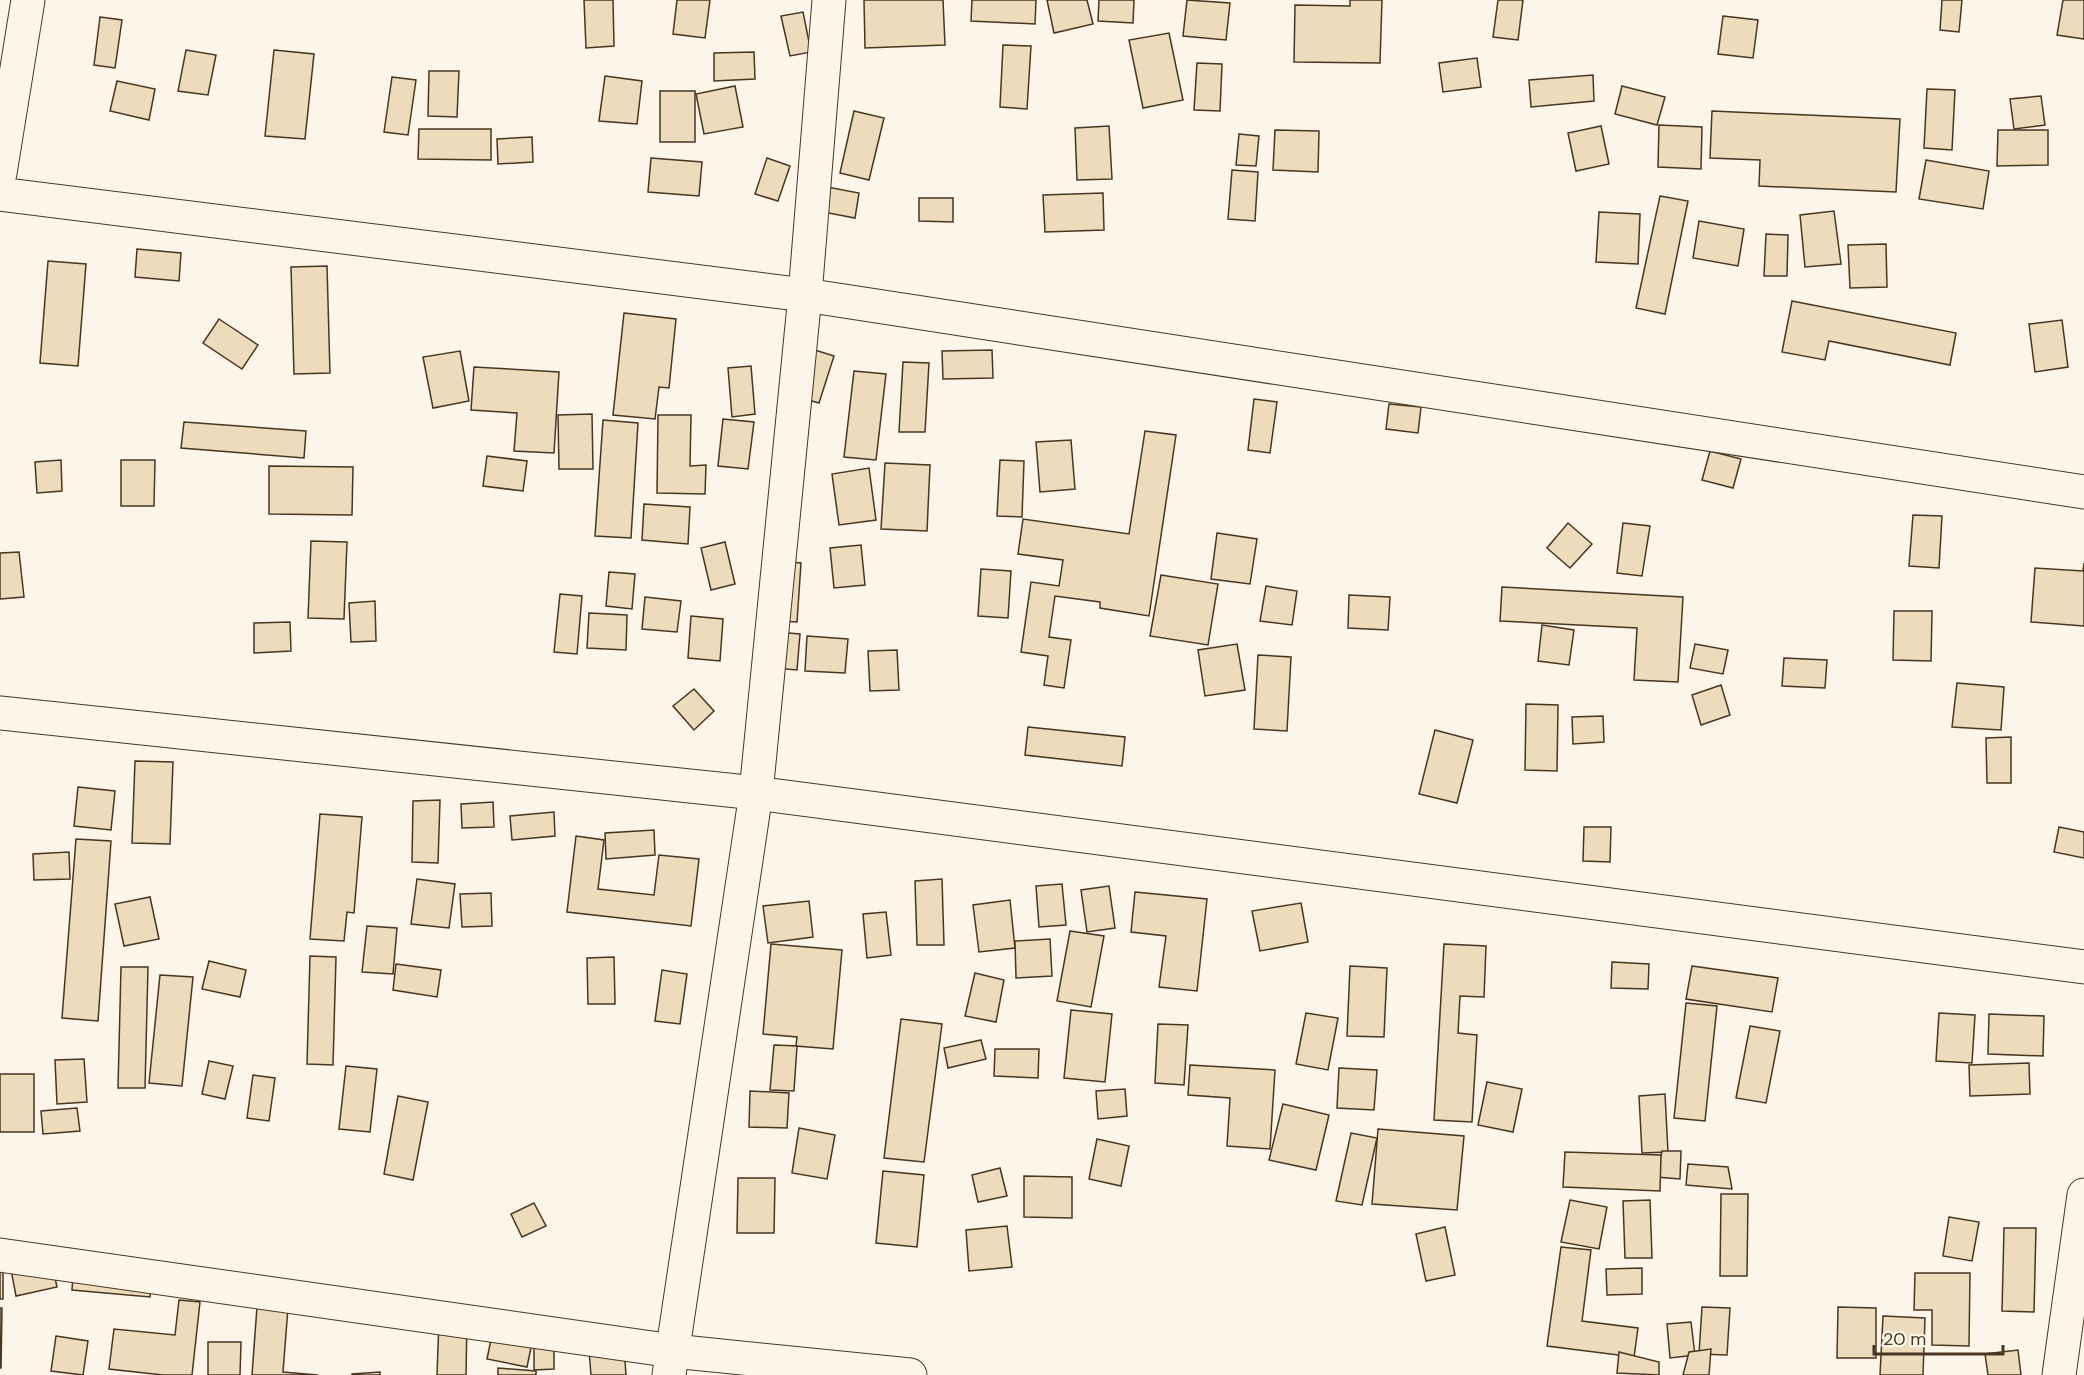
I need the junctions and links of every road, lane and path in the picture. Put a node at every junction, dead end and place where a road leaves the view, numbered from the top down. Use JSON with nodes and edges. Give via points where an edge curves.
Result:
{"nodes":[{"id":1,"x":28,"y":0,"type":"edge"},
{"id":2,"x":828,"y":0,"type":"edge"},
{"id":3,"x":0,"y":173,"type":"edge"},
{"id":4,"x":0,"y":194,"type":"edge"},
{"id":5,"x":805,"y":295,"type":"junction"},
{"id":6,"x":2084,"y":492,"type":"edge"},
{"id":7,"x":0,"y":713,"type":"edge"},
{"id":8,"x":756,"y":794,"type":"junction"},
{"id":9,"x":2084,"y":967,"type":"edge"},
{"id":10,"x":2084,"y":1195,"type":"edge"},
{"id":11,"x":0,"y":1255,"type":"edge"},
{"id":12,"x":671,"y":1363,"type":"edge"},
{"id":13,"x":910,"y":1375,"type":"edge"},
{"id":14,"x":2059,"y":1375,"type":"edge"}],
"edges":[{"from":1,"to":3,"type":"street"},
{"from":2,"to":5,"type":"street"},
{"from":4,"to":5,"type":"street"},
{"from":5,"to":6,"type":"street"},
{"from":5,"to":8,"type":"street"},
{"from":7,"to":8,"type":"street"},
{"from":8,"to":9,"type":"street"},
{"from":8,"to":12,"type":"street"},
{"from":10,"to":14,"type":"street"},
{"from":11,"to":12,"type":"street"},
{"from":12,"to":13,"type":"street"}]}
